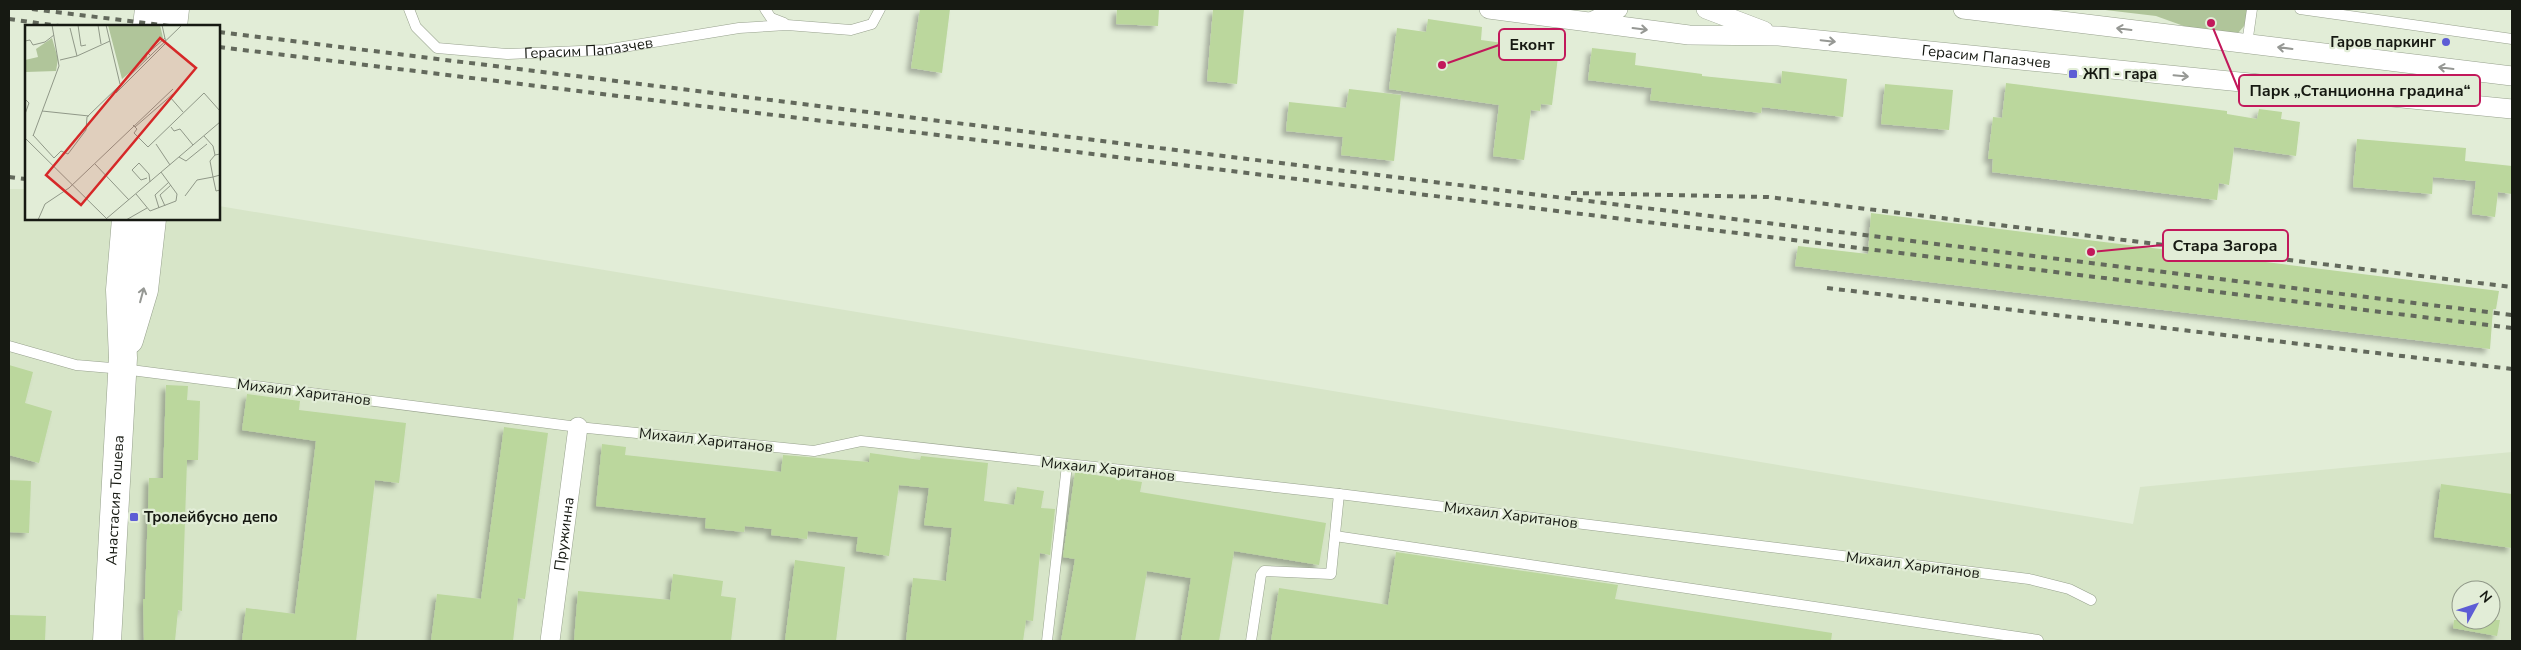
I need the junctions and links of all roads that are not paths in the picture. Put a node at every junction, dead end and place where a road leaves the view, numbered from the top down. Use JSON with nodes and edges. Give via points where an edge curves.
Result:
{"nodes":[{"id":1,"x":149,"y":9,"type":"edge"},
{"id":2,"x":175,"y":9,"type":"edge"},
{"id":3,"x":409,"y":9,"type":"edge"},
{"id":4,"x":765,"y":9,"type":"edge"},
{"id":5,"x":880,"y":9,"type":"edge"},
{"id":6,"x":1489,"y":9,"type":"edge"},
{"id":7,"x":1618,"y":9,"type":"edge"},
{"id":8,"x":1706,"y":9,"type":"edge"},
{"id":9,"x":1963,"y":9,"type":"edge"},
{"id":10,"x":2252,"y":9,"type":"edge"},
{"id":11,"x":2300,"y":9,"type":"edge"},
{"id":12,"x":1999,"y":11,"type":"edge"},
{"id":13,"x":1591,"y":22,"type":"junction"},
{"id":14,"x":147,"y":25,"type":"edge"},
{"id":15,"x":173,"y":25,"type":"edge"},
{"id":16,"x":788,"y":25,"type":"junction"},
{"id":17,"x":1780,"y":36,"type":"junction"},
{"id":18,"x":2512,"y":39,"type":"edge"},
{"id":19,"x":2248,"y":44,"type":"junction"},
{"id":20,"x":2512,"y":76,"type":"edge"},
{"id":21,"x":2512,"y":109,"type":"edge"},
{"id":22,"x":126,"y":220,"type":"edge"},
{"id":23,"x":152,"y":220,"type":"edge"},
{"id":24,"x":9,"y":346,"type":"edge"},
{"id":25,"x":123,"y":364,"type":"junction"},
{"id":26,"x":578,"y":427,"type":"junction"},
{"id":27,"x":1067,"y":465,"type":"junction"},
{"id":28,"x":1338,"y":494,"type":"junction"},
{"id":29,"x":1335,"y":536,"type":"junction"},
{"id":30,"x":2091,"y":600,"type":"dead end"},
{"id":31,"x":1970,"y":630,"type":"junction"},
{"id":32,"x":2038,"y":640,"type":"edge"},
{"id":33,"x":107,"y":641,"type":"edge"},
{"id":34,"x":550,"y":641,"type":"edge"},
{"id":35,"x":1046,"y":641,"type":"edge"},
{"id":36,"x":1251,"y":641,"type":"edge"},
{"id":37,"x":1968,"y":641,"type":"edge"}],
"edges":[{"from":1,"to":14,"type":"main road"},
{"from":2,"to":15,"type":"main road"},
{"from":3,"to":16,"type":"lane","name":"Герасим Папазчев","via":[[416,27],[437,48],[507,54],[605,50],[739,28]]},
{"from":4,"to":16,"type":"lane","name":"Герасим Папазчев","via":[[771,18]]},
{"from":5,"to":16,"type":"lane","name":"Герасим Папазчев","via":[[872,24],[851,30]]},
{"from":6,"to":13,"type":"street","name":"Герасим Папазчев"},
{"from":7,"to":13,"type":"street"},
{"from":8,"to":17,"type":"street"},
{"from":9,"to":12,"type":"street"},
{"from":10,"to":19,"type":"lane"},
{"from":11,"to":18,"type":"lane"},
{"from":19,"to":12,"type":"street","one_way":true},
{"from":13,"to":17,"type":"street","name":"Герасим Папазчев","one_way":true,"via":[[1689,35]]},
{"from":17,"to":21,"type":"street","name":"Герасим Папазчев","one_way":true},
{"from":20,"to":19,"type":"street","one_way":true},
{"from":22,"to":25,"type":"main road","name":"Анастасия Тошева","via":[[120,290]]},
{"from":25,"to":23,"type":"main road","name":"Анастасия Тошева","one_way":true,"via":[[144,290]]},
{"from":24,"to":25,"type":"lane","name":"Михаил Хаританов","via":[[76,365]]},
{"from":25,"to":26,"type":"lane","name":"Михаил Хаританов"},
{"from":25,"to":33,"type":"main road","name":"Анастасия Тошева"},
{"from":26,"to":27,"type":"lane","name":"Михаил Хаританов","via":[[814,451],[861,441]]},
{"from":26,"to":34,"type":"street","name":"Пружинна"},
{"from":27,"to":28,"type":"lane","name":"Михаил Хаританов"},
{"from":27,"to":35,"type":"lane"},
{"from":28,"to":29,"type":"lane"},
{"from":28,"to":30,"type":"lane","name":"Михаил Хаританов","via":[[2029,579],[2069,589]]},
{"from":29,"to":31,"type":"lane"},
{"from":29,"to":36,"type":"lane","via":[[1332,571],[1328,575],[1264,571]]},
{"from":31,"to":32,"type":"lane"},
{"from":31,"to":37,"type":"lane"}]}
